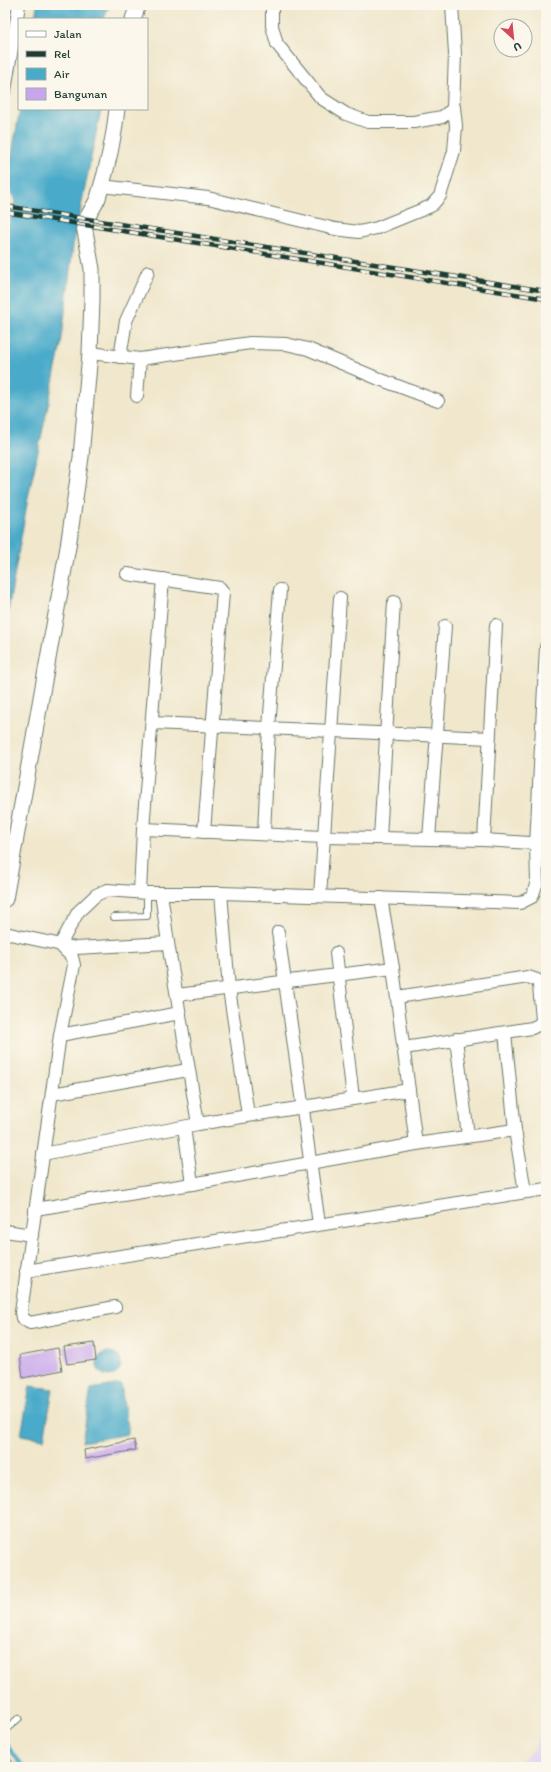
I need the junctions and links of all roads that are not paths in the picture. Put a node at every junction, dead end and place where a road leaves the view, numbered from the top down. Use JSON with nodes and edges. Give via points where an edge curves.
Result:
{"nodes":[{"id":1,"x":19,"y":5,"type":"edge"},
{"id":2,"x":138,"y":5,"type":"edge"},
{"id":3,"x":272,"y":5,"type":"edge"},
{"id":4,"x":452,"y":5,"type":"edge"},
{"id":5,"x":133,"y":18,"type":"edge"},
{"id":6,"x":5,"y":90,"type":"edge"},
{"id":7,"x":454,"y":107,"type":"junction"},
{"id":8,"x":117,"y":110,"type":"edge"},
{"id":9,"x":102,"y":186,"type":"junction"},
{"id":10,"x":148,"y":272,"type":"dead end"},
{"id":11,"x":90,"y":353,"type":"junction"},
{"id":12,"x":120,"y":357,"type":"junction"},
{"id":13,"x":140,"y":359,"type":"junction"},
{"id":14,"x":137,"y":396,"type":"dead end"},
{"id":15,"x":438,"y":401,"type":"dead end"},
{"id":16,"x":127,"y":574,"type":"dead end"},
{"id":17,"x":163,"y":579,"type":"junction"},
{"id":18,"x":280,"y":590,"type":"dead end"},
{"id":19,"x":340,"y":598,"type":"dead end"},
{"id":20,"x":394,"y":602,"type":"dead end"},
{"id":21,"x":496,"y":625,"type":"dead end"},
{"id":22,"x":445,"y":626,"type":"dead end"},
{"id":23,"x":546,"y":647,"type":"edge"},
{"id":24,"x":152,"y":723,"type":"junction"},
{"id":25,"x":213,"y":724,"type":"junction"},
{"id":26,"x":269,"y":727,"type":"junction"},
{"id":27,"x":330,"y":732,"type":"junction"},
{"id":28,"x":386,"y":733,"type":"junction"},
{"id":29,"x":438,"y":735,"type":"junction"},
{"id":30,"x":489,"y":738,"type":"junction"},
{"id":31,"x":143,"y":829,"type":"junction"},
{"id":32,"x":204,"y":832,"type":"junction"},
{"id":33,"x":264,"y":833,"type":"junction"},
{"id":34,"x":324,"y":837,"type":"junction"},
{"id":35,"x":380,"y":838,"type":"junction"},
{"id":36,"x":428,"y":839,"type":"junction"},
{"id":37,"x":484,"y":840,"type":"junction"},
{"id":38,"x":541,"y":845,"type":"edge"},
{"id":39,"x":143,"y":893,"type":"junction"},
{"id":40,"x":161,"y":893,"type":"junction"},
{"id":41,"x":221,"y":893,"type":"junction"},
{"id":42,"x":320,"y":896,"type":"junction"},
{"id":43,"x":381,"y":898,"type":"junction"},
{"id":44,"x":5,"y":899,"type":"edge"},
{"id":45,"x":114,"y":917,"type":"dead end"},
{"id":46,"x":278,"y":932,"type":"dead end"},
{"id":47,"x":5,"y":933,"type":"edge"},
{"id":48,"x":168,"y":942,"type":"junction"},
{"id":49,"x":60,"y":945,"type":"junction"},
{"id":50,"x":336,"y":953,"type":"dead end"},
{"id":51,"x":393,"y":968,"type":"junction"},
{"id":52,"x":339,"y":975,"type":"junction"},
{"id":53,"x":284,"y":982,"type":"junction"},
{"id":54,"x":229,"y":989,"type":"junction"},
{"id":55,"x":177,"y":995,"type":"junction"},
{"id":56,"x":396,"y":997,"type":"junction"},
{"id":57,"x":180,"y":1013,"type":"junction"},
{"id":58,"x":505,"y":1033,"type":"junction"},
{"id":59,"x":60,"y":1035,"type":"junction"},
{"id":60,"x":456,"y":1039,"type":"junction"},
{"id":61,"x":404,"y":1048,"type":"junction"},
{"id":62,"x":188,"y":1070,"type":"junction"},
{"id":63,"x":409,"y":1090,"type":"junction"},
{"id":64,"x":52,"y":1094,"type":"junction"},
{"id":65,"x":353,"y":1098,"type":"junction"},
{"id":66,"x":301,"y":1107,"type":"junction"},
{"id":67,"x":248,"y":1115,"type":"junction"},
{"id":68,"x":198,"y":1124,"type":"junction"},
{"id":69,"x":184,"y":1127,"type":"junction"},
{"id":70,"x":515,"y":1130,"type":"junction"},
{"id":71,"x":468,"y":1136,"type":"junction"},
{"id":72,"x":416,"y":1144,"type":"junction"},
{"id":73,"x":43,"y":1154,"type":"junction"},
{"id":74,"x":310,"y":1164,"type":"junction"},
{"id":75,"x":192,"y":1184,"type":"junction"},
{"id":76,"x":546,"y":1189,"type":"edge"},
{"id":77,"x":525,"y":1192,"type":"junction"},
{"id":78,"x":35,"y":1209,"type":"junction"},
{"id":79,"x":319,"y":1224,"type":"junction"},
{"id":80,"x":5,"y":1231,"type":"edge"},
{"id":81,"x":32,"y":1235,"type":"junction"},
{"id":82,"x":26,"y":1271,"type":"junction"},
{"id":83,"x":115,"y":1307,"type":"dead end"},
{"id":84,"x":19,"y":1718,"type":"dead end"},
{"id":85,"x":5,"y":1730,"type":"edge"}],
"edges":[{"from":1,"to":6,"type":"street"},
{"from":2,"to":5,"type":"street"},
{"from":3,"to":7,"type":"street","via":[[272,26],[277,44],[321,98],[346,114],[368,122],[414,122],[442,117]]},
{"from":4,"to":7,"type":"street","via":[[455,54]]},
{"from":7,"to":9,"type":"street","via":[[454,151],[440,196],[431,206],[377,228],[359,232],[335,229],[208,198]]},
{"from":8,"to":9,"type":"street"},
{"from":9,"to":11,"type":"street","via":[[84,226],[92,269]]},
{"from":10,"to":12,"type":"street","via":[[126,321]]},
{"from":11,"to":12,"type":"street"},
{"from":11,"to":44,"type":"street","via":[[76,494]]},
{"from":12,"to":13,"type":"street"},
{"from":13,"to":14,"type":"street"},
{"from":13,"to":15,"type":"street","via":[[250,343],[286,344],[308,349]]},
{"from":16,"to":17,"type":"street"},
{"from":17,"to":24,"type":"street"},
{"from":17,"to":25,"type":"street","via":[[220,588],[223,592]]},
{"from":18,"to":26,"type":"street"},
{"from":19,"to":27,"type":"street"},
{"from":20,"to":28,"type":"street"},
{"from":21,"to":30,"type":"street"},
{"from":22,"to":29,"type":"street"},
{"from":23,"to":38,"type":"street"},
{"from":24,"to":25,"type":"street"},
{"from":24,"to":31,"type":"street"},
{"from":25,"to":26,"type":"street"},
{"from":25,"to":32,"type":"street"},
{"from":26,"to":27,"type":"street"},
{"from":26,"to":33,"type":"street"},
{"from":27,"to":28,"type":"street"},
{"from":27,"to":34,"type":"street"},
{"from":28,"to":29,"type":"street"},
{"from":28,"to":35,"type":"street"},
{"from":29,"to":30,"type":"street"},
{"from":29,"to":36,"type":"street"},
{"from":30,"to":37,"type":"street"},
{"from":31,"to":32,"type":"street"},
{"from":31,"to":39,"type":"street"},
{"from":32,"to":33,"type":"street"},
{"from":33,"to":34,"type":"street"},
{"from":34,"to":35,"type":"street"},
{"from":34,"to":42,"type":"street"},
{"from":35,"to":36,"type":"street"},
{"from":36,"to":37,"type":"street"},
{"from":37,"to":38,"type":"street"},
{"from":38,"to":43,"type":"street","via":[[535,890],[532,897],[520,903]]},
{"from":39,"to":40,"type":"street"},
{"from":39,"to":45,"type":"lane","via":[[147,916]]},
{"from":39,"to":49,"type":"street","via":[[107,890],[96,895],[78,912]]},
{"from":40,"to":41,"type":"street"},
{"from":40,"to":48,"type":"street"},
{"from":41,"to":42,"type":"street"},
{"from":41,"to":54,"type":"street"},
{"from":42,"to":43,"type":"street"},
{"from":43,"to":51,"type":"street"},
{"from":46,"to":53,"type":"street"},
{"from":47,"to":49,"type":"street"},
{"from":48,"to":49,"type":"street","via":[[92,948]]},
{"from":48,"to":55,"type":"street"},
{"from":49,"to":59,"type":"street","via":[[72,957],[74,966]]},
{"from":50,"to":52,"type":"street"},
{"from":51,"to":52,"type":"street"},
{"from":51,"to":56,"type":"street"},
{"from":52,"to":53,"type":"street"},
{"from":52,"to":65,"type":"street"},
{"from":53,"to":54,"type":"street"},
{"from":53,"to":66,"type":"street"},
{"from":54,"to":55,"type":"street"},
{"from":54,"to":67,"type":"street"},
{"from":55,"to":57,"type":"street"},
{"from":56,"to":58,"type":"street","via":[[534,978],[539,985],[542,1020],[540,1024]]},
{"from":56,"to":61,"type":"street"},
{"from":57,"to":59,"type":"street"},
{"from":57,"to":62,"type":"street"},
{"from":58,"to":60,"type":"street"},
{"from":58,"to":70,"type":"street"},
{"from":59,"to":64,"type":"street"},
{"from":60,"to":61,"type":"street"},
{"from":60,"to":71,"type":"street"},
{"from":61,"to":63,"type":"street"},
{"from":62,"to":64,"type":"street"},
{"from":62,"to":68,"type":"street"},
{"from":63,"to":65,"type":"street"},
{"from":63,"to":72,"type":"street"},
{"from":64,"to":73,"type":"street"},
{"from":65,"to":66,"type":"street"},
{"from":66,"to":67,"type":"street"},
{"from":66,"to":74,"type":"street"},
{"from":67,"to":68,"type":"street"},
{"from":68,"to":69,"type":"street"},
{"from":69,"to":73,"type":"street"},
{"from":69,"to":75,"type":"street"},
{"from":70,"to":71,"type":"street"},
{"from":70,"to":77,"type":"street"},
{"from":71,"to":72,"type":"street"},
{"from":72,"to":74,"type":"street"},
{"from":73,"to":78,"type":"street"},
{"from":74,"to":75,"type":"street"},
{"from":74,"to":79,"type":"street"},
{"from":75,"to":78,"type":"street"},
{"from":76,"to":77,"type":"street"},
{"from":77,"to":79,"type":"street"},
{"from":78,"to":81,"type":"street"},
{"from":79,"to":82,"type":"street"},
{"from":80,"to":81,"type":"street"},
{"from":81,"to":82,"type":"street"},
{"from":82,"to":83,"type":"street","via":[[21,1312],[25,1321],[30,1323]]},
{"from":84,"to":85,"type":"lane"}]}
